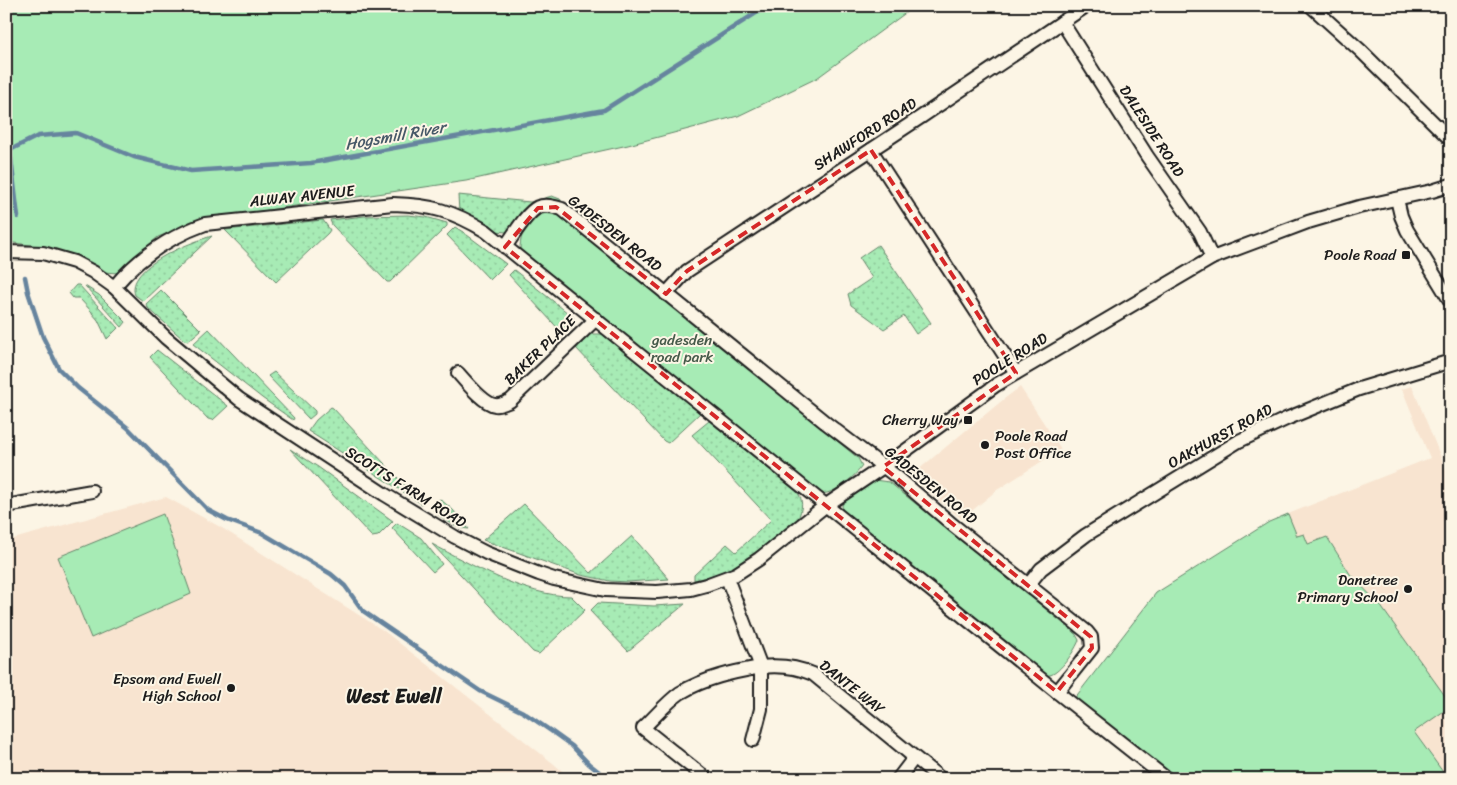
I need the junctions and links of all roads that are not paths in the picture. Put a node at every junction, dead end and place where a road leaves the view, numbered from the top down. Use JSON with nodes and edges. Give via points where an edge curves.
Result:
{"nodes":[{"id":1,"x":1086,"y":6,"type":"edge"},
{"id":2,"x":1311,"y":6,"type":"edge"},
{"id":3,"x":1062,"y":22,"type":"junction"},
{"id":4,"x":1451,"y":140,"type":"edge"},
{"id":5,"x":871,"y":150,"type":"junction"},
{"id":6,"x":1451,"y":185,"type":"edge"},
{"id":7,"x":1397,"y":199,"type":"junction"},
{"id":8,"x":505,"y":247,"type":"junction"},
{"id":9,"x":6,"y":252,"type":"edge"},
{"id":10,"x":1212,"y":258,"type":"junction"},
{"id":11,"x":114,"y":287,"type":"junction"},
{"id":12,"x":666,"y":294,"type":"junction"},
{"id":13,"x":1451,"y":302,"type":"edge"},
{"id":14,"x":596,"y":319,"type":"junction"},
{"id":15,"x":1451,"y":361,"type":"edge"},
{"id":16,"x":1016,"y":372,"type":"junction"},
{"id":17,"x":458,"y":374,"type":"dead end"},
{"id":18,"x":883,"y":467,"type":"junction"},
{"id":19,"x":92,"y":491,"type":"dead end"},
{"id":20,"x":6,"y":506,"type":"edge"},
{"id":21,"x":825,"y":506,"type":"junction"},
{"id":22,"x":727,"y":578,"type":"junction"},
{"id":23,"x":1029,"y":584,"type":"junction"},
{"id":24,"x":762,"y":667,"type":"junction"},
{"id":25,"x":1057,"y":692,"type":"junction"},
{"id":26,"x":753,"y":740,"type":"dead end"},
{"id":27,"x":914,"y":758,"type":"junction"},
{"id":28,"x":707,"y":779,"type":"edge"},
{"id":29,"x":898,"y":779,"type":"edge"},
{"id":30,"x":941,"y":779,"type":"edge"},
{"id":31,"x":1167,"y":779,"type":"edge"}],
"edges":[{"from":1,"to":3,"type":"street","name":"SHAWFORD ROAD"},
{"from":2,"to":4,"type":"street"},
{"from":3,"to":5,"type":"street","name":"SHAWFORD ROAD"},
{"from":3,"to":10,"type":"street","name":"DALESIDE ROAD","via":[[1147,156],[1200,232]]},
{"from":5,"to":12,"type":"street","name":"SHAWFORD ROAD","via":[[687,271]]},
{"from":5,"to":16,"type":"street"},
{"from":6,"to":7,"type":"street","name":"POOLE ROAD"},
{"from":7,"to":10,"type":"street","name":"POOLE ROAD","via":[[1308,222]]},
{"from":7,"to":13,"type":"street","via":[[1407,230]]},
{"from":8,"to":11,"type":"street","name":"ALWAY AVENUE","via":[[486,231],[458,216],[419,205],[393,204],[219,221],[184,231],[155,248]]},
{"from":8,"to":12,"type":"street","name":"GADESDEN ROAD","via":[[538,208],[556,207]]},
{"from":8,"to":14,"type":"street"},
{"from":9,"to":11,"type":"street","name":"SCOTTS FARM ROAD","via":[[59,256],[93,272]]},
{"from":10,"to":16,"type":"street","name":"POOLE ROAD"},
{"from":11,"to":22,"type":"street","name":"SCOTTS FARM ROAD","via":[[166,338],[240,399],[384,494],[486,553],[539,574],[605,590],[675,591],[706,586]]},
{"from":12,"to":18,"type":"street","name":"GADESDEN ROAD"},
{"from":14,"to":17,"type":"street","name":"BAKER PLACE","via":[[510,401],[501,405],[486,402]]},
{"from":14,"to":21,"type":"street"},
{"from":15,"to":23,"type":"street","name":"OAKHURST ROAD","via":[[1359,389],[1239,441],[1086,535],[1041,569]]},
{"from":16,"to":18,"type":"street","name":"POOLE ROAD"},
{"from":18,"to":21,"type":"street","name":"POOLE ROAD"},
{"from":18,"to":23,"type":"street","name":"GADESDEN ROAD"},
{"from":19,"to":20,"type":"street"},
{"from":21,"to":22,"type":"street","name":"SCOTTS FARM ROAD","via":[[759,559]]},
{"from":21,"to":25,"type":"street"},
{"from":22,"to":24,"type":"street"},
{"from":23,"to":25,"type":"street","name":"GADESDEN ROAD","via":[[1087,632],[1093,642],[1092,648]]},
{"from":24,"to":26,"type":"street","via":[[761,709]]},
{"from":24,"to":27,"type":"street","name":"DANTE WAY","via":[[800,668],[813,674]]},
{"from":24,"to":28,"type":"street","name":"DANTE WAY","via":[[704,680],[679,694],[643,728]]},
{"from":25,"to":31,"type":"street"},
{"from":27,"to":29,"type":"street"},
{"from":27,"to":30,"type":"street","name":"DANTE WAY"}]}
